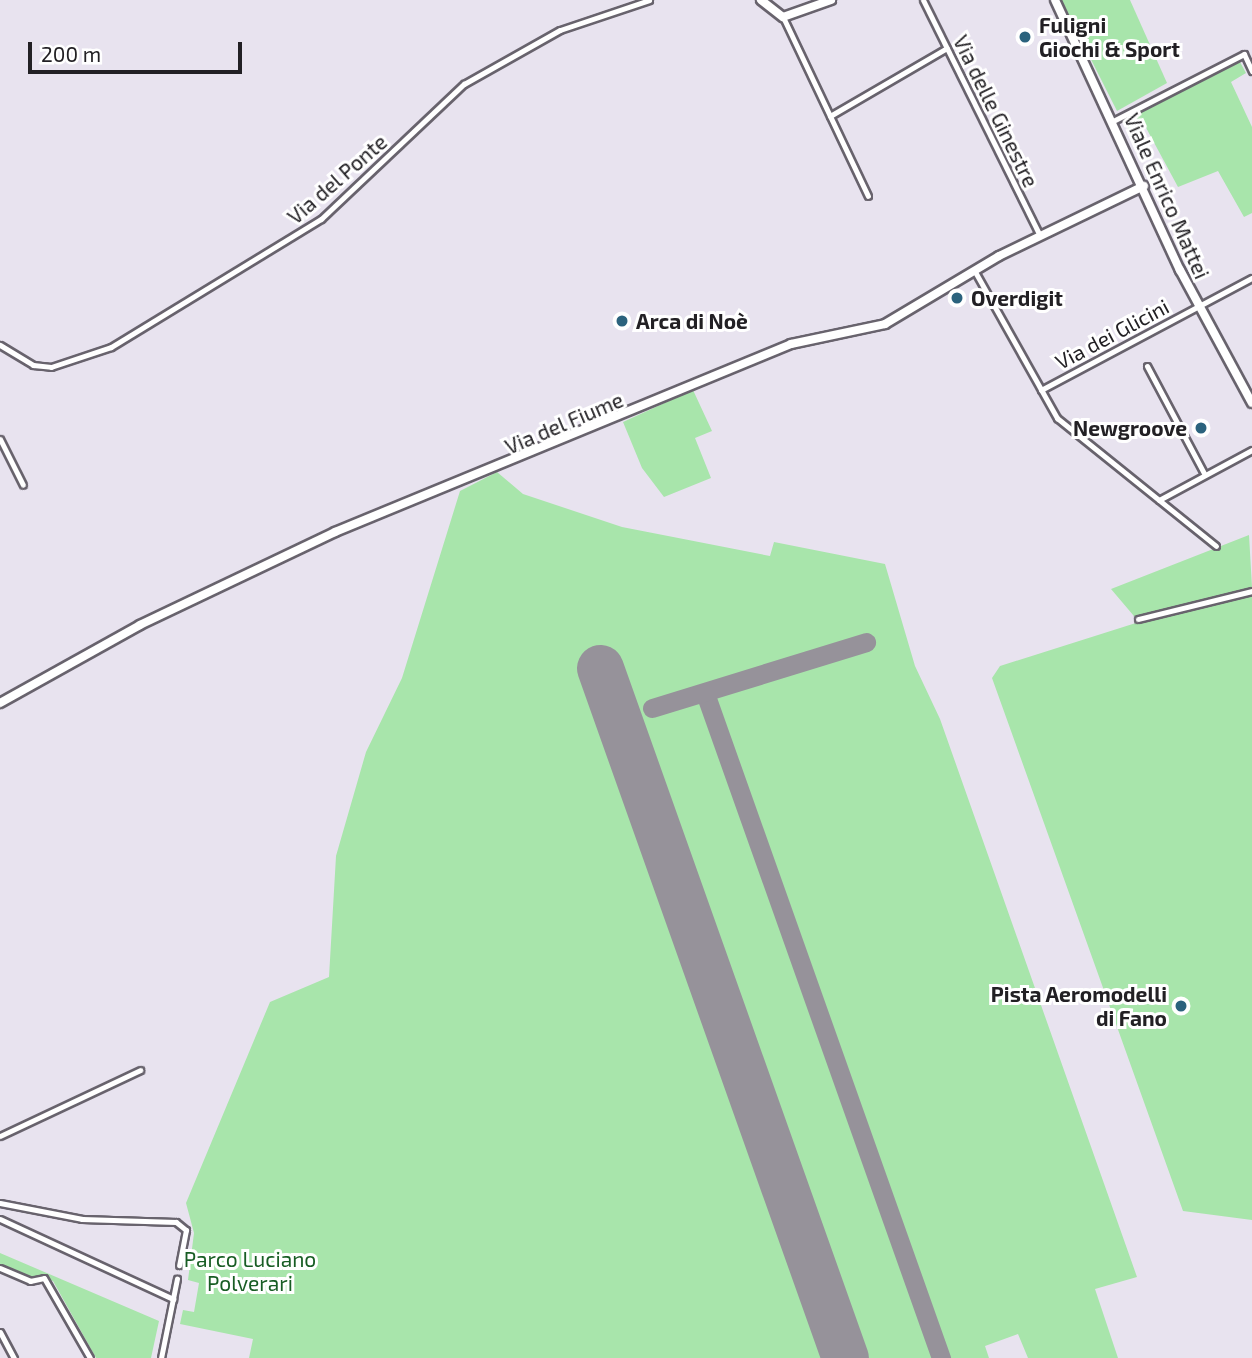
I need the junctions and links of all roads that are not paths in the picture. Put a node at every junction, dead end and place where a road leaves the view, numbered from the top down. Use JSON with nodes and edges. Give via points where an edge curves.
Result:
{"nodes":[{"id":1,"x":649,"y":0,"type":"edge"},
{"id":2,"x":761,"y":0,"type":"edge"},
{"id":3,"x":831,"y":0,"type":"edge"},
{"id":4,"x":923,"y":0,"type":"edge"},
{"id":5,"x":1055,"y":0,"type":"edge"},
{"id":6,"x":783,"y":16,"type":"junction"},
{"id":7,"x":947,"y":48,"type":"junction"},
{"id":8,"x":1252,"y":71,"type":"edge"},
{"id":9,"x":830,"y":116,"type":"junction"},
{"id":10,"x":1115,"y":120,"type":"junction"},
{"id":11,"x":1144,"y":186,"type":"junction"},
{"id":12,"x":868,"y":196,"type":"dead end"},
{"id":13,"x":1040,"y":236,"type":"junction"},
{"id":14,"x":974,"y":270,"type":"junction"},
{"id":15,"x":1252,"y":278,"type":"edge"},
{"id":16,"x":1199,"y":306,"type":"junction"},
{"id":17,"x":0,"y":345,"type":"edge"},
{"id":18,"x":1147,"y":366,"type":"dead end"},
{"id":19,"x":1041,"y":390,"type":"junction"},
{"id":20,"x":1252,"y":403,"type":"edge"},
{"id":21,"x":0,"y":439,"type":"edge"},
{"id":22,"x":1252,"y":450,"type":"edge"},
{"id":23,"x":1205,"y":475,"type":"junction"},
{"id":24,"x":23,"y":485,"type":"dead end"},
{"id":25,"x":1159,"y":500,"type":"junction"},
{"id":26,"x":1216,"y":546,"type":"dead end"},
{"id":27,"x":1252,"y":590,"type":"edge"},
{"id":28,"x":1138,"y":619,"type":"dead end"},
{"id":29,"x":0,"y":703,"type":"edge"},
{"id":30,"x":140,"y":1070,"type":"dead end"},
{"id":31,"x":0,"y":1136,"type":"edge"},
{"id":32,"x":0,"y":1203,"type":"edge"},
{"id":33,"x":0,"y":1219,"type":"edge"},
{"id":34,"x":180,"y":1265,"type":"dead end"},
{"id":35,"x":0,"y":1268,"type":"edge"},
{"id":36,"x":177,"y":1279,"type":"dead end"},
{"id":37,"x":173,"y":1299,"type":"junction"},
{"id":38,"x":0,"y":1332,"type":"edge"},
{"id":39,"x":14,"y":1358,"type":"edge"},
{"id":40,"x":90,"y":1358,"type":"edge"},
{"id":41,"x":161,"y":1358,"type":"edge"}],
"edges":[{"from":1,"to":17,"type":"street","name":"Via del Ponte","via":[[560,30],[464,84],[321,219],[111,347],[51,368],[33,365]]},
{"from":2,"to":6,"type":"street"},
{"from":3,"to":6,"type":"street"},
{"from":4,"to":7,"type":"street","name":"Via delle Ginestre"},
{"from":5,"to":10,"type":"street","name":"Viale Enrico Mattei"},
{"from":6,"to":9,"type":"street"},
{"from":7,"to":9,"type":"street"},
{"from":7,"to":13,"type":"street","name":"Via delle Ginestre"},
{"from":8,"to":10,"type":"street","via":[[1244,54]]},
{"from":9,"to":12,"type":"street"},
{"from":10,"to":11,"type":"street","name":"Viale Enrico Mattei"},
{"from":11,"to":13,"type":"street","name":"Via del Fiume"},
{"from":11,"to":16,"type":"street","name":"Viale Enrico Mattei"},
{"from":13,"to":14,"type":"street","name":"Via del Fiume"},
{"from":14,"to":19,"type":"street"},
{"from":14,"to":29,"type":"street","name":"Via del Fiume","via":[[885,324],[791,344],[335,532],[140,625]]},
{"from":15,"to":16,"type":"street","name":"Via dei Glicini"},
{"from":16,"to":19,"type":"street","name":"Via dei Glicini"},
{"from":16,"to":20,"type":"street","name":"Viale Enrico Mattei"},
{"from":18,"to":23,"type":"street"},
{"from":19,"to":25,"type":"street","via":[[1057,418]]},
{"from":21,"to":24,"type":"street"},
{"from":22,"to":23,"type":"street"},
{"from":23,"to":25,"type":"street"},
{"from":25,"to":26,"type":"street"},
{"from":27,"to":28,"type":"street"},
{"from":30,"to":31,"type":"street"},
{"from":32,"to":34,"type":"street","via":[[71,1218],[176,1222],[186,1230]]},
{"from":33,"to":37,"type":"street"},
{"from":35,"to":40,"type":"street","via":[[30,1281],[44,1278]]},
{"from":36,"to":37,"type":"street"},
{"from":37,"to":41,"type":"street"},
{"from":38,"to":39,"type":"street"}]}
